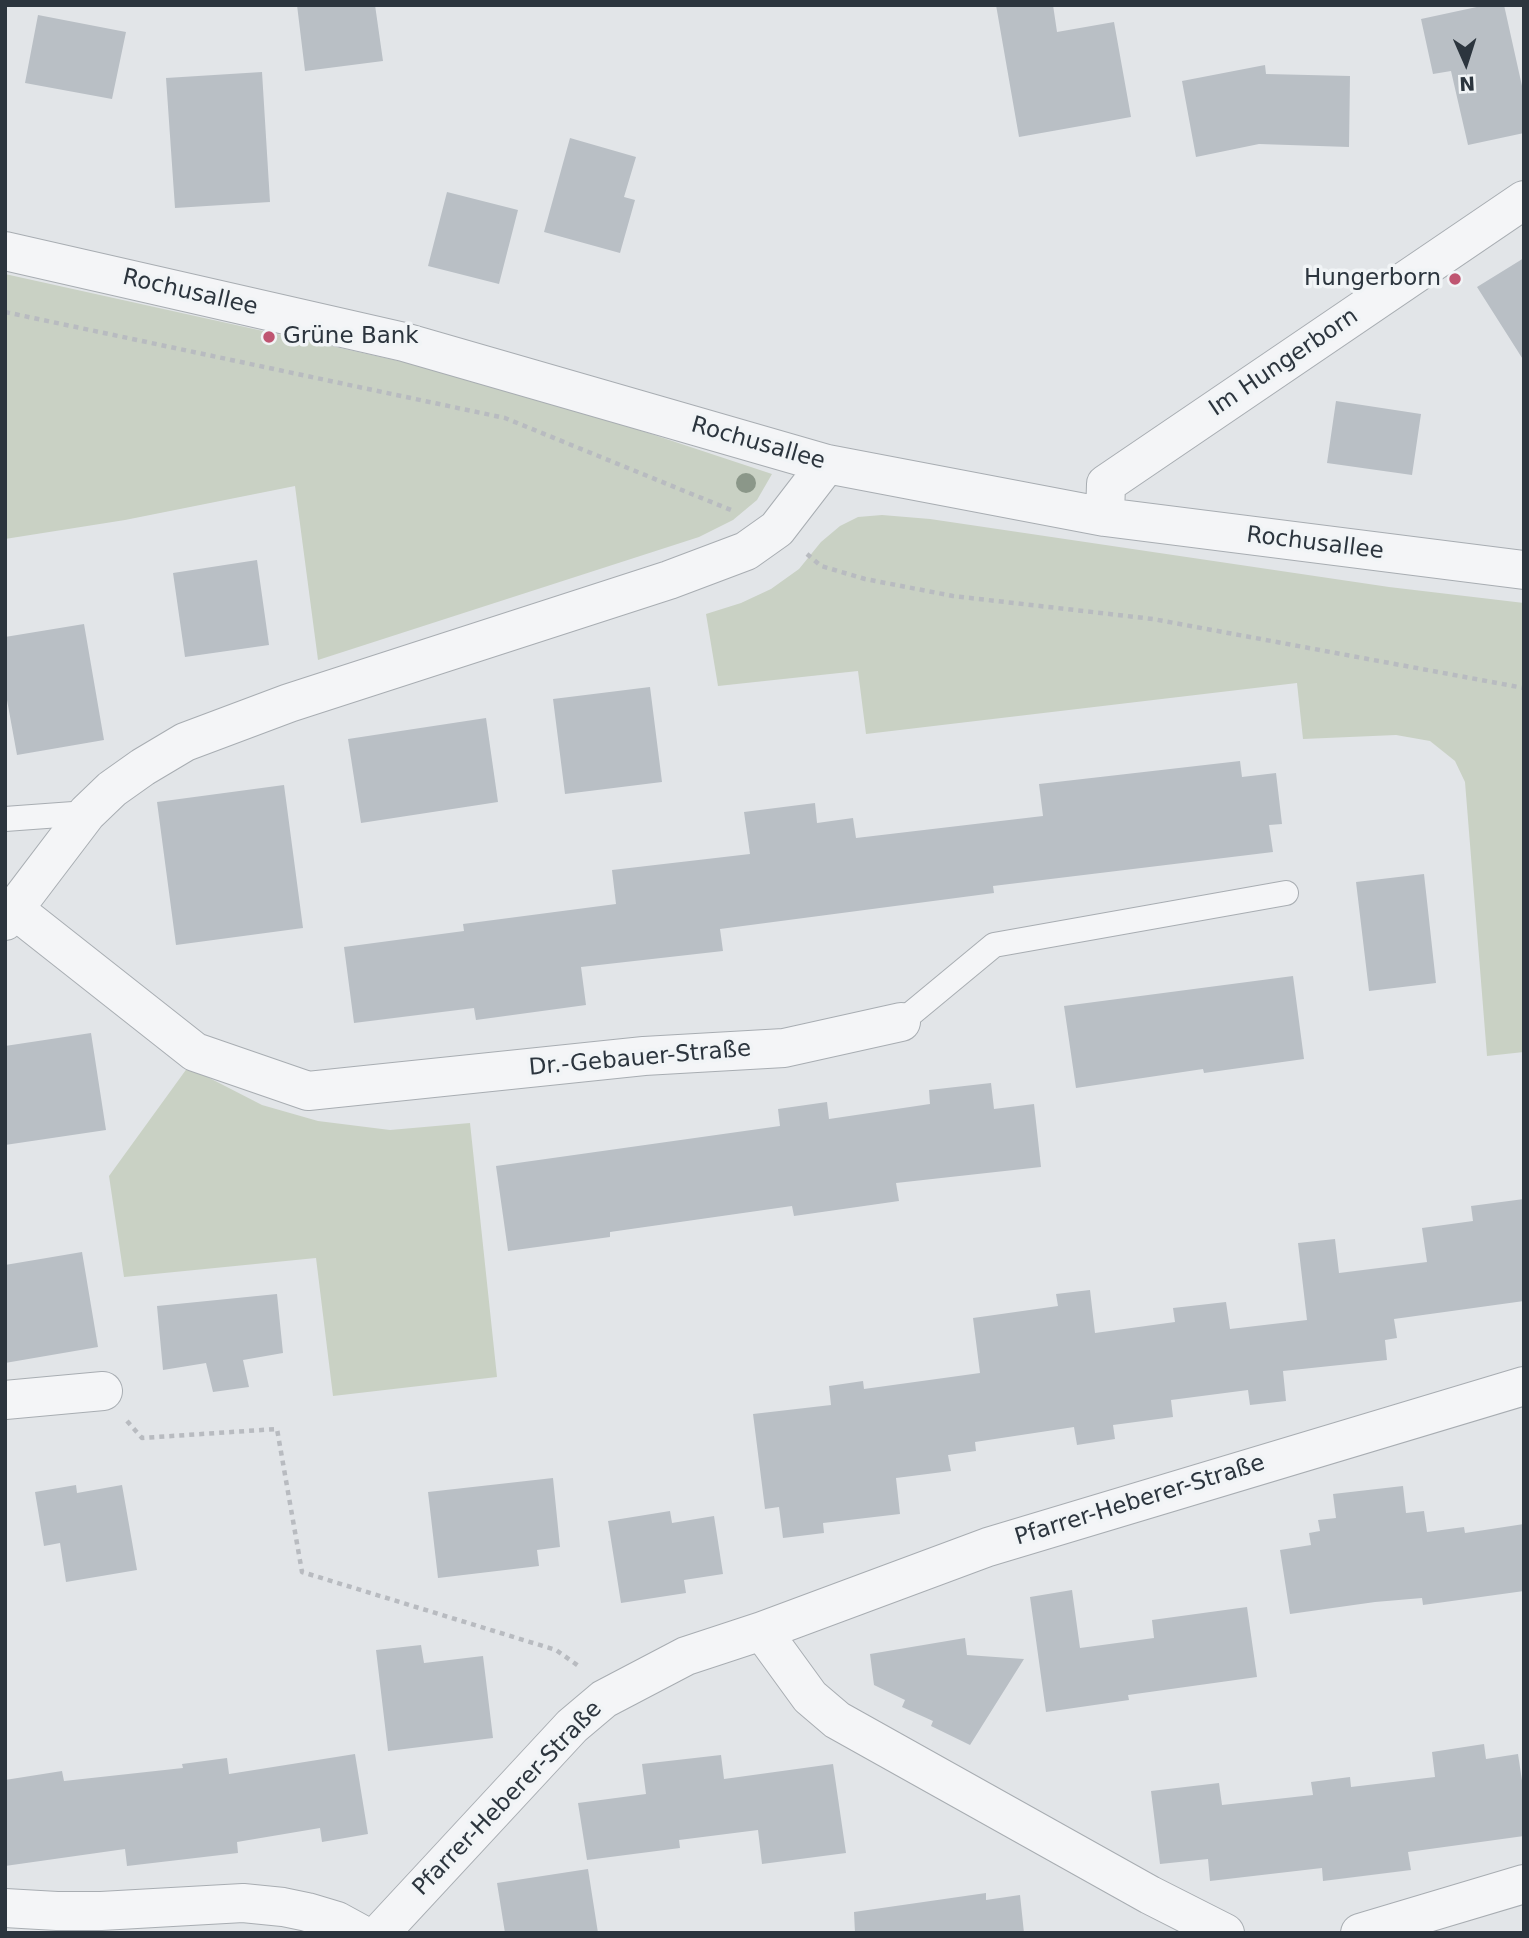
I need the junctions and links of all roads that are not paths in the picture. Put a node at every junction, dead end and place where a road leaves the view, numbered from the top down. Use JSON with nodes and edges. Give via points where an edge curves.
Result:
{"nodes":[{"id":1,"x":1524,"y":200,"type":"edge"},
{"id":2,"x":5,"y":251,"type":"edge"},
{"id":3,"x":827,"y":464,"type":"junction"},
{"id":4,"x":1105,"y":517,"type":"junction"},
{"id":5,"x":1524,"y":570,"type":"edge"},
{"id":6,"x":87,"y":813,"type":"junction"},
{"id":7,"x":5,"y":819,"type":"edge"},
{"id":8,"x":1286,"y":893,"type":"dead end"},
{"id":9,"x":10,"y":916,"type":"edge"},
{"id":10,"x":901,"y":1022,"type":"joint"},
{"id":11,"x":1524,"y":1385,"type":"edge"},
{"id":12,"x":103,"y":1391,"type":"road end"},
{"id":13,"x":5,"y":1400,"type":"edge"},
{"id":14,"x":762,"y":1631,"type":"junction"},
{"id":15,"x":1524,"y":1884,"type":"edge"},
{"id":16,"x":5,"y":1908,"type":"edge"},
{"id":17,"x":359,"y":1933,"type":"edge"},
{"id":18,"x":380,"y":1933,"type":"edge"},
{"id":19,"x":1225,"y":1933,"type":"edge"},
{"id":20,"x":1360,"y":1933,"type":"edge"}],
"edges":[{"from":1,"to":4,"type":"street","name":"Im Hungerborn","via":[[1106,484]]},
{"from":2,"to":3,"type":"street","name":"Rochusallee","via":[[404,342]]},
{"from":3,"to":4,"type":"street","name":"Rochusallee"},
{"from":3,"to":6,"type":"street","name":"Dr.-Gebauer-Straße","via":[[777,529],[746,551],[185,742],[112,789]]},
{"from":4,"to":5,"type":"street","name":"Rochusallee"},
{"from":6,"to":7,"type":"lane"},
{"from":6,"to":9,"type":"street","name":"Dr.-Gebauer-Straße"},
{"from":8,"to":10,"type":"lane","name":"Dr.-Gebauer-Straße","via":[[994,944]]},
{"from":9,"to":10,"type":"street","name":"Dr.-Gebauer-Straße","via":[[195,1052],[308,1091],[644,1056],[784,1048]]},
{"from":11,"to":14,"type":"street","name":"Pfarrer-Heberer-Straße","via":[[988,1548]]},
{"from":12,"to":13,"type":"street"},
{"from":14,"to":18,"type":"street","name":"Pfarrer-Heberer-Straße","via":[[686,1656],[604,1699],[572,1726]]},
{"from":14,"to":19,"type":"street","via":[[810,1696],[837,1720]]},
{"from":15,"to":20,"type":"street"},
{"from":16,"to":17,"type":"street","via":[[101,1911],[243,1903],[307,1912]]}]}
